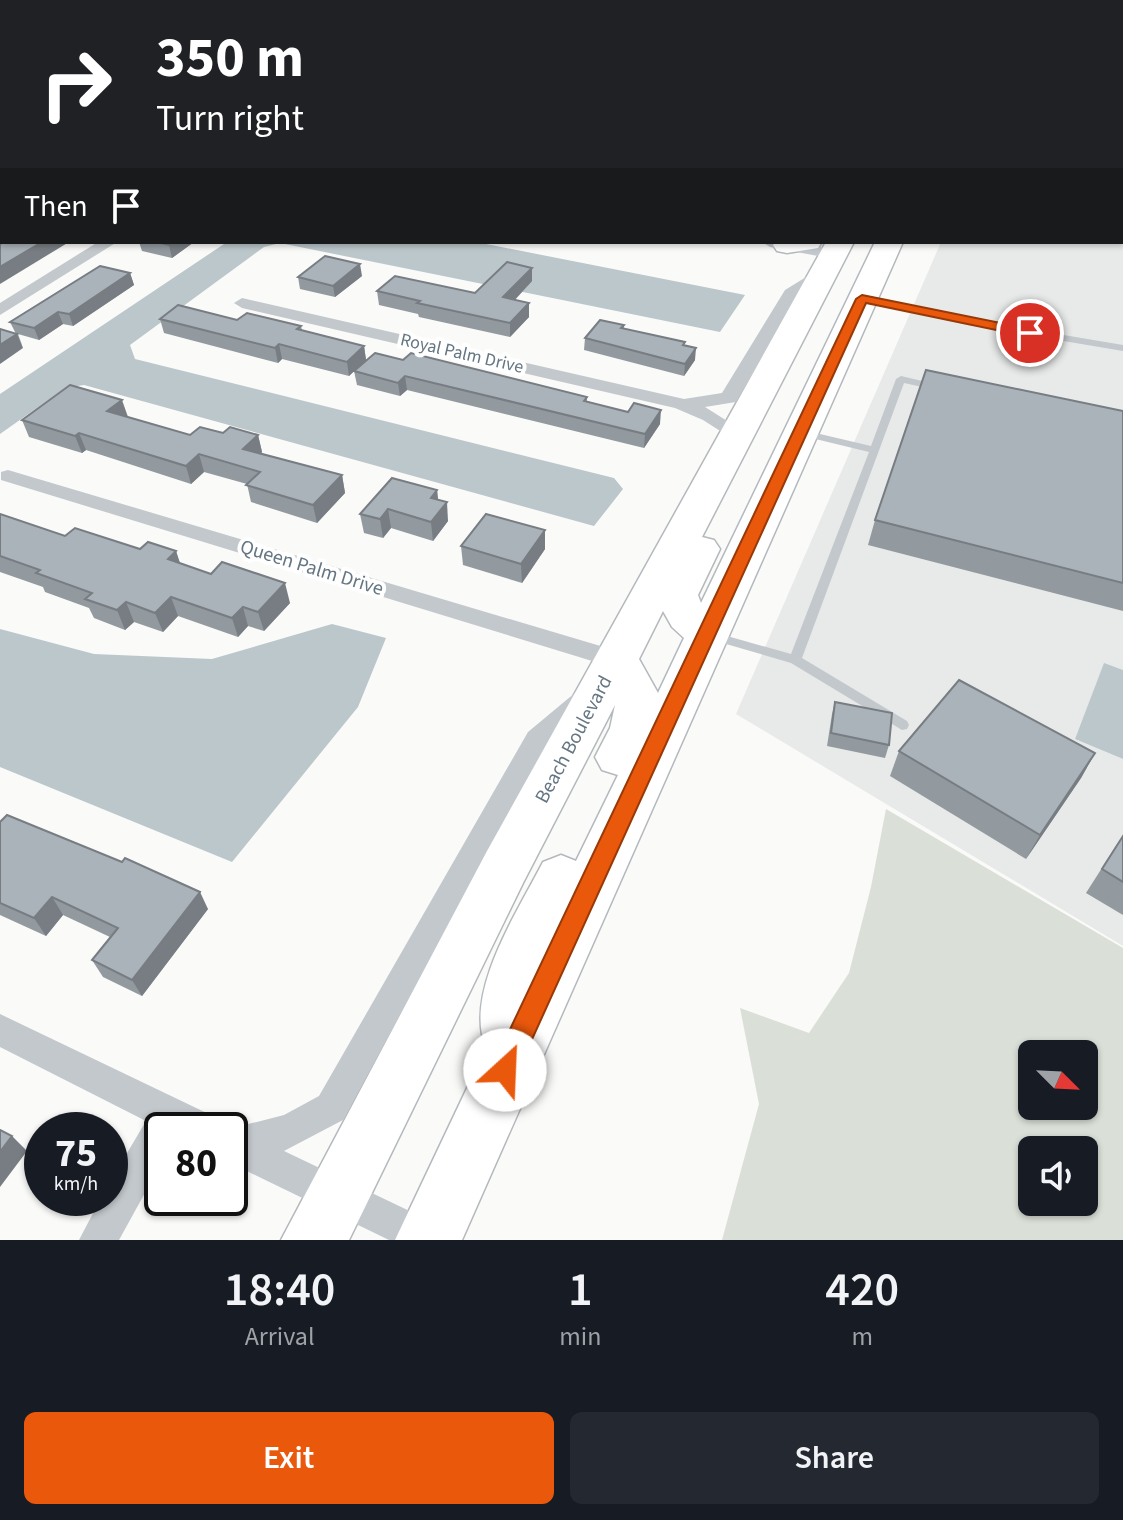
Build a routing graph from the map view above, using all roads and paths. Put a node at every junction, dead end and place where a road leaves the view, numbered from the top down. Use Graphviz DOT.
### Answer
graph roads {
  1 [pos="106,244"];
  2 [pos="888,244"];
  3 [pos="811,249"];
  4 [pos="862,299"];
  5 [pos="242,303"];
  6 [pos="0,310"];
  7 [pos="1123,348"];
  8 [pos="945,389"];
  9 [pos="820,390"];
  10 [pos="681,404"];
  11 [pos="800,432"];
  12 [pos="732,443"];
  13 [pos="874,450"];
  14 [pos="8,476"];
  15 [pos="706,634"];
  16 [pos="795,660"];
  17 [pos="608,672"];
  18 [pos="902,725"];
  19 [pos="0,1030"];
  20 [pos="505,1070"];
  21 [pos="165,1112"];
  22 [pos="248,1140"];
  23 [pos="144,1158"];
  24 [pos="248,1159"];
  25 [pos="325,1218"];
  26 [pos="98,1240"];
  27 [pos="428,1240"];
  1 -- 6 [label="street"];
  2 -- 4 [label="highway"];
  3 -- 9 [label="highway"];
  3 -- 10 [label="street, Royal Palm Drive"];
  3 -- 12 [label="highway, Beach Boulevard"];
  4 -- 7 [label="lane"];
  4 -- 9 [label="highway"];
  5 -- 10 [label="street, Royal Palm Drive"];
  8 -- 13 [label="lane"];
  9 -- 11 [label="highway"];
  10 -- 12 [label="street, Royal Palm Drive"];
  11 -- 13 [label="lane"];
  11 -- 15 [label="highway"];
  12 -- 15 [label="highway"];
  12 -- 17 [label="highway, Beach Boulevard"];
  13 -- 16 [label="lane"];
  14 -- 17 [label="street, Queen Palm Drive"];
  15 -- 16 [label="lane"];
  15 -- 20 [label="highway"];
  16 -- 18 [label="lane"];
  17 -- 20 [label="highway"];
  17 -- 22 [label="street"];
  17 -- 25 [label="highway, Beach Boulevard"];
  19 -- 21 [label="street"];
  20 -- 27 [label="highway"];
  23 -- 26 [label="street"];
  24 -- 25 [label="street"];
  25 -- 27 [label="street"];
}
